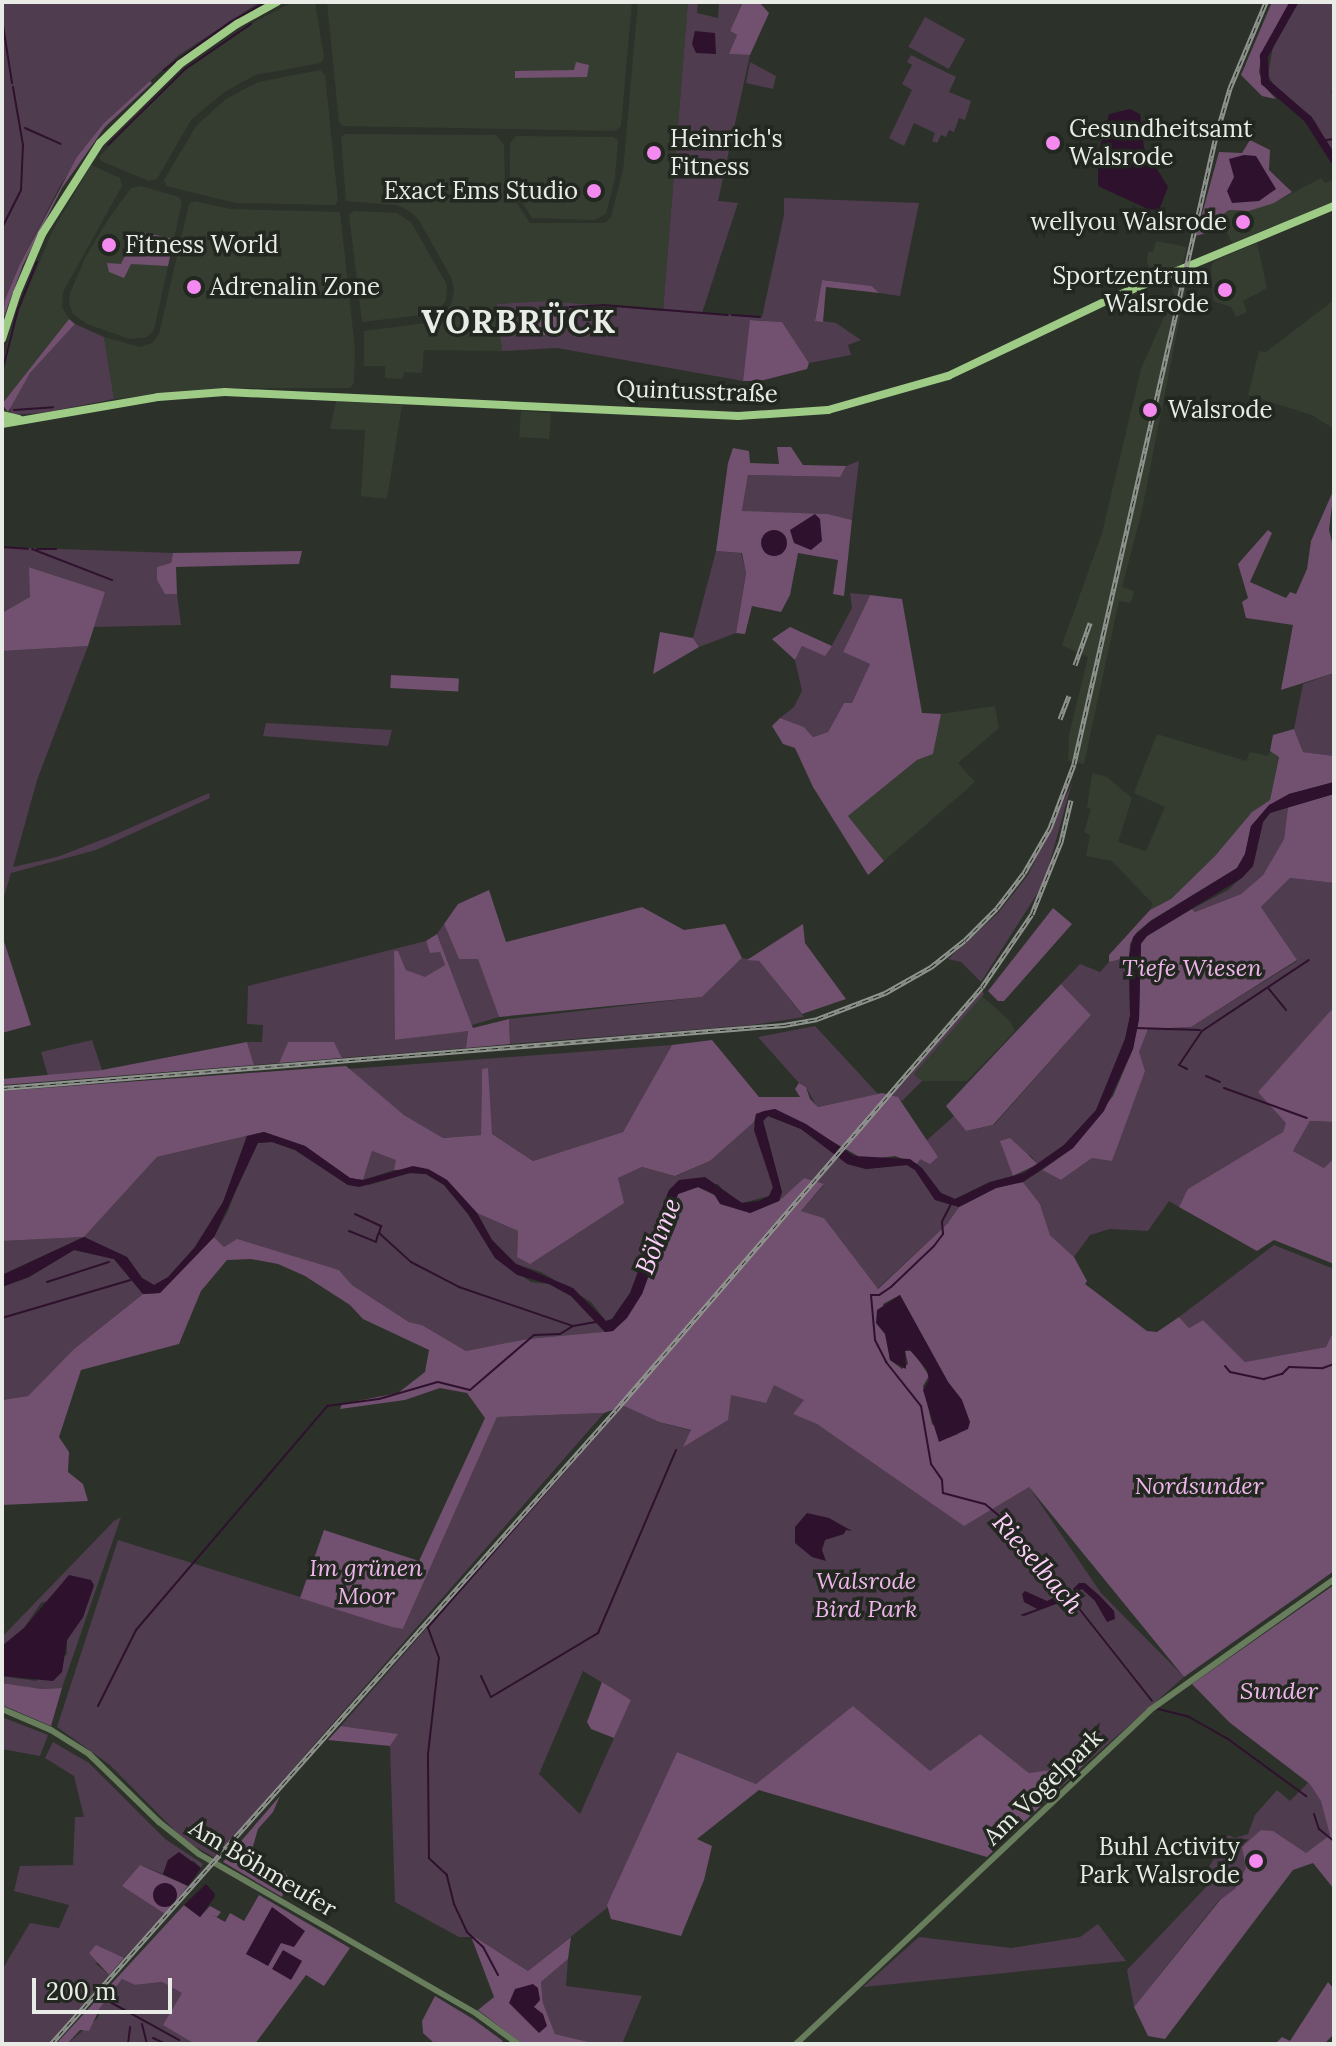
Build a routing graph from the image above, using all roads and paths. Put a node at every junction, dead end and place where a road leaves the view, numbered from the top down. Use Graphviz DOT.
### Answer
graph roads {
  1 [pos="277,2"];
  2 [pos="1334,206"];
  3 [pos="2,339"];
  4 [pos="2,415"];
  5 [pos="20,420"];
  6 [pos="2,424"];
  7 [pos="1334,1579"];
  8 [pos="2,1709"];
  9 [pos="518,2044"];
  10 [pos="796,2044"];
  1 -- 3 [label="main road"];
  2 -- 5 [label="main road, Quintusstraße"];
  4 -- 5 [label="main road, Quintusstraße"];
  5 -- 6 [label="main road, Quintusstraße"];
  7 -- 10 [label="street, Am Vogelpark"];
  8 -- 9 [label="street, Am Böhmeufer"];
}
